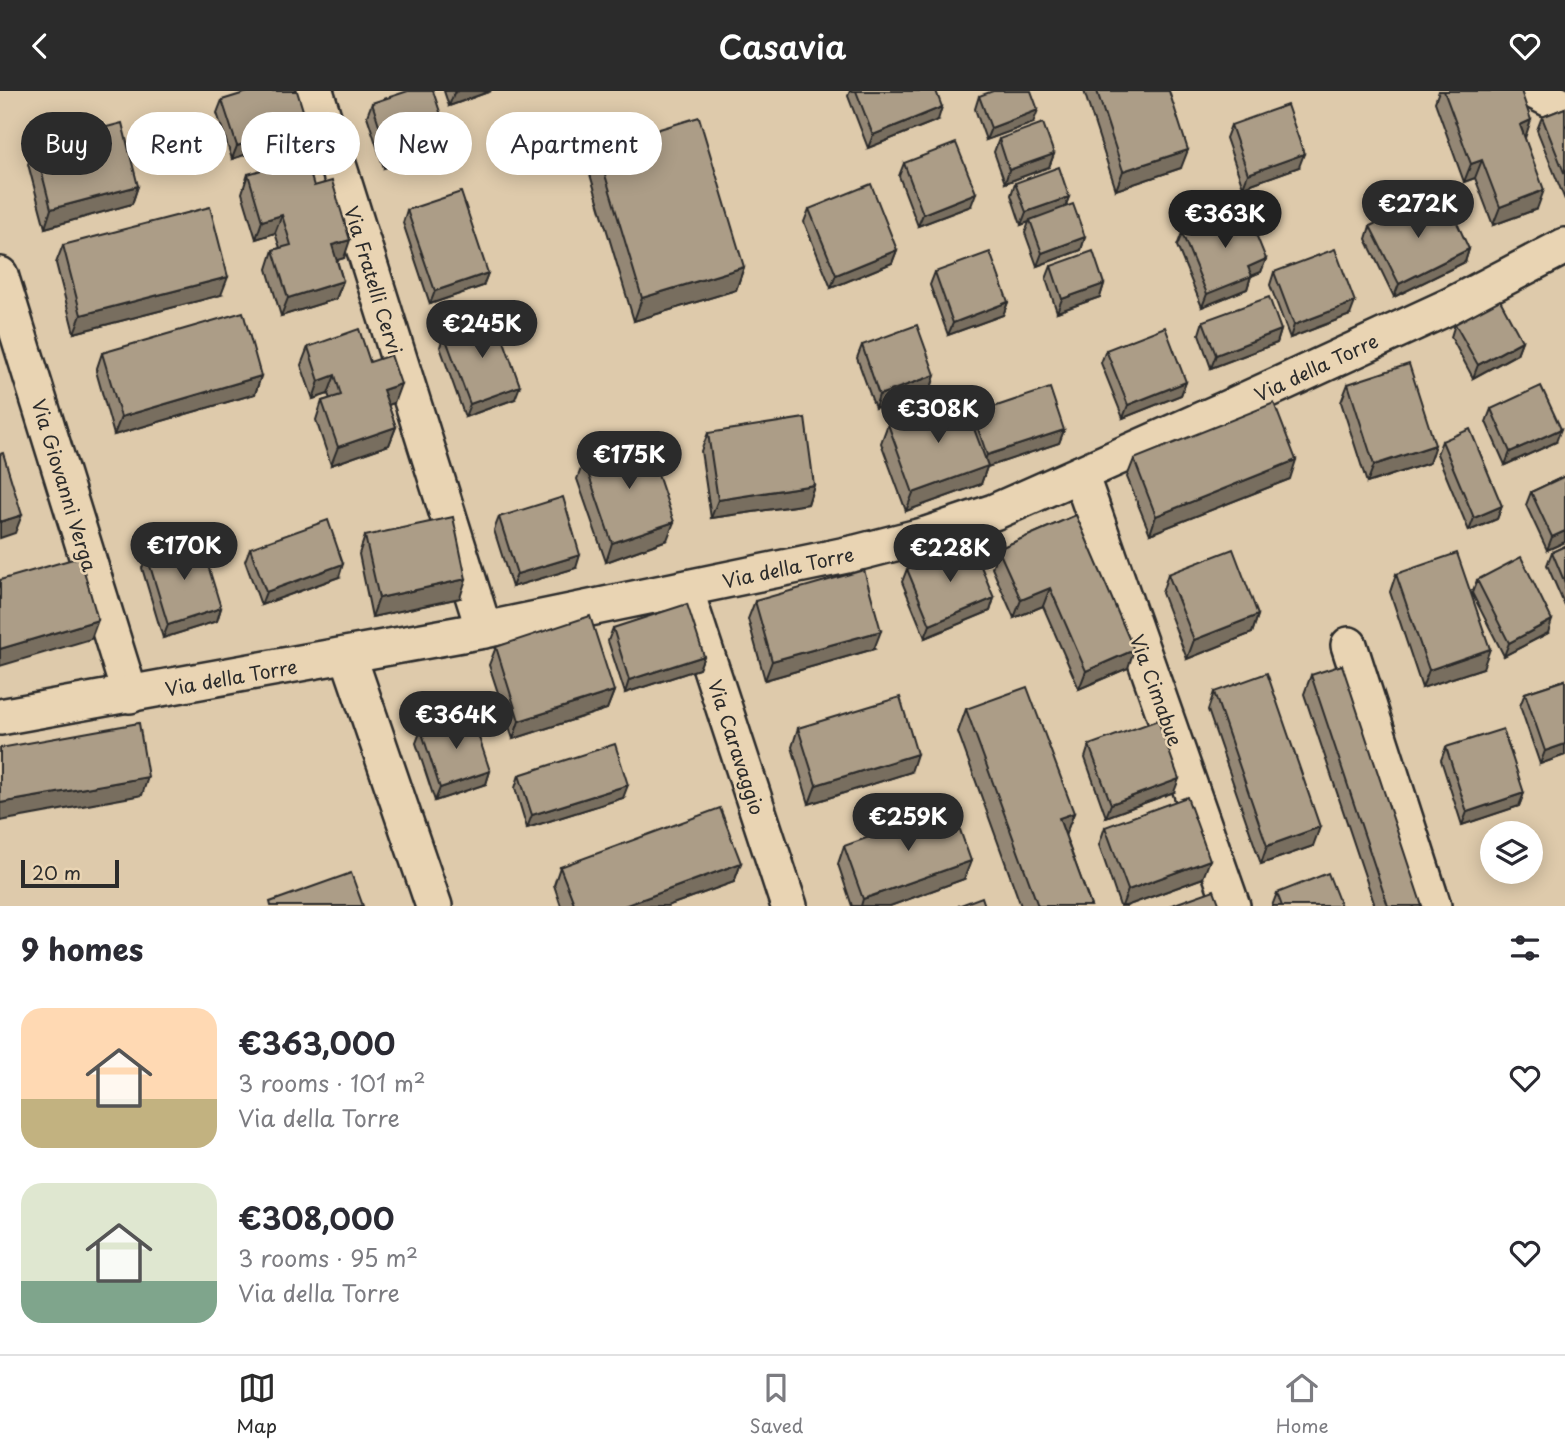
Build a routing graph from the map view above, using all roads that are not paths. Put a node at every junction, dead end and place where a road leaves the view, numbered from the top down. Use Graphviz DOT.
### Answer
graph roads {
  1 [pos="315,91"];
  2 [pos="1534,91"];
  3 [pos="1565,107"];
  4 [pos="1565,246"];
  5 [pos="0,275"];
  6 [pos="1080,474"];
  7 [pos="685,589"];
  8 [pos="484,630"];
  9 [pos="1349,645"];
  10 [pos="348,655"];
  11 [pos="130,695"];
  12 [pos="0,717"];
  13 [pos="434,906"];
  14 [pos="789,906"];
  15 [pos="1232,906"];
  16 [pos="1433,906"];
  1 -- 8 [label="street, Via Fratelli Cervi"];
  2 -- 3 [label="street"];
  4 -- 6 [label="street, Via della Torre"];
  5 -- 11 [label="street, Via Giovanni Verga"];
  6 -- 7 [label="street, Via della Torre"];
  6 -- 15 [label="street, Via Cimabue"];
  7 -- 8 [label="street, Via della Torre"];
  7 -- 14 [label="street, Via Caravaggio"];
  8 -- 10 [label="street, Via della Torre"];
  9 -- 16 [label="street"];
  10 -- 11 [label="street, Via della Torre"];
  10 -- 13 [label="street"];
  11 -- 12 [label="street, Via della Torre"];
}
